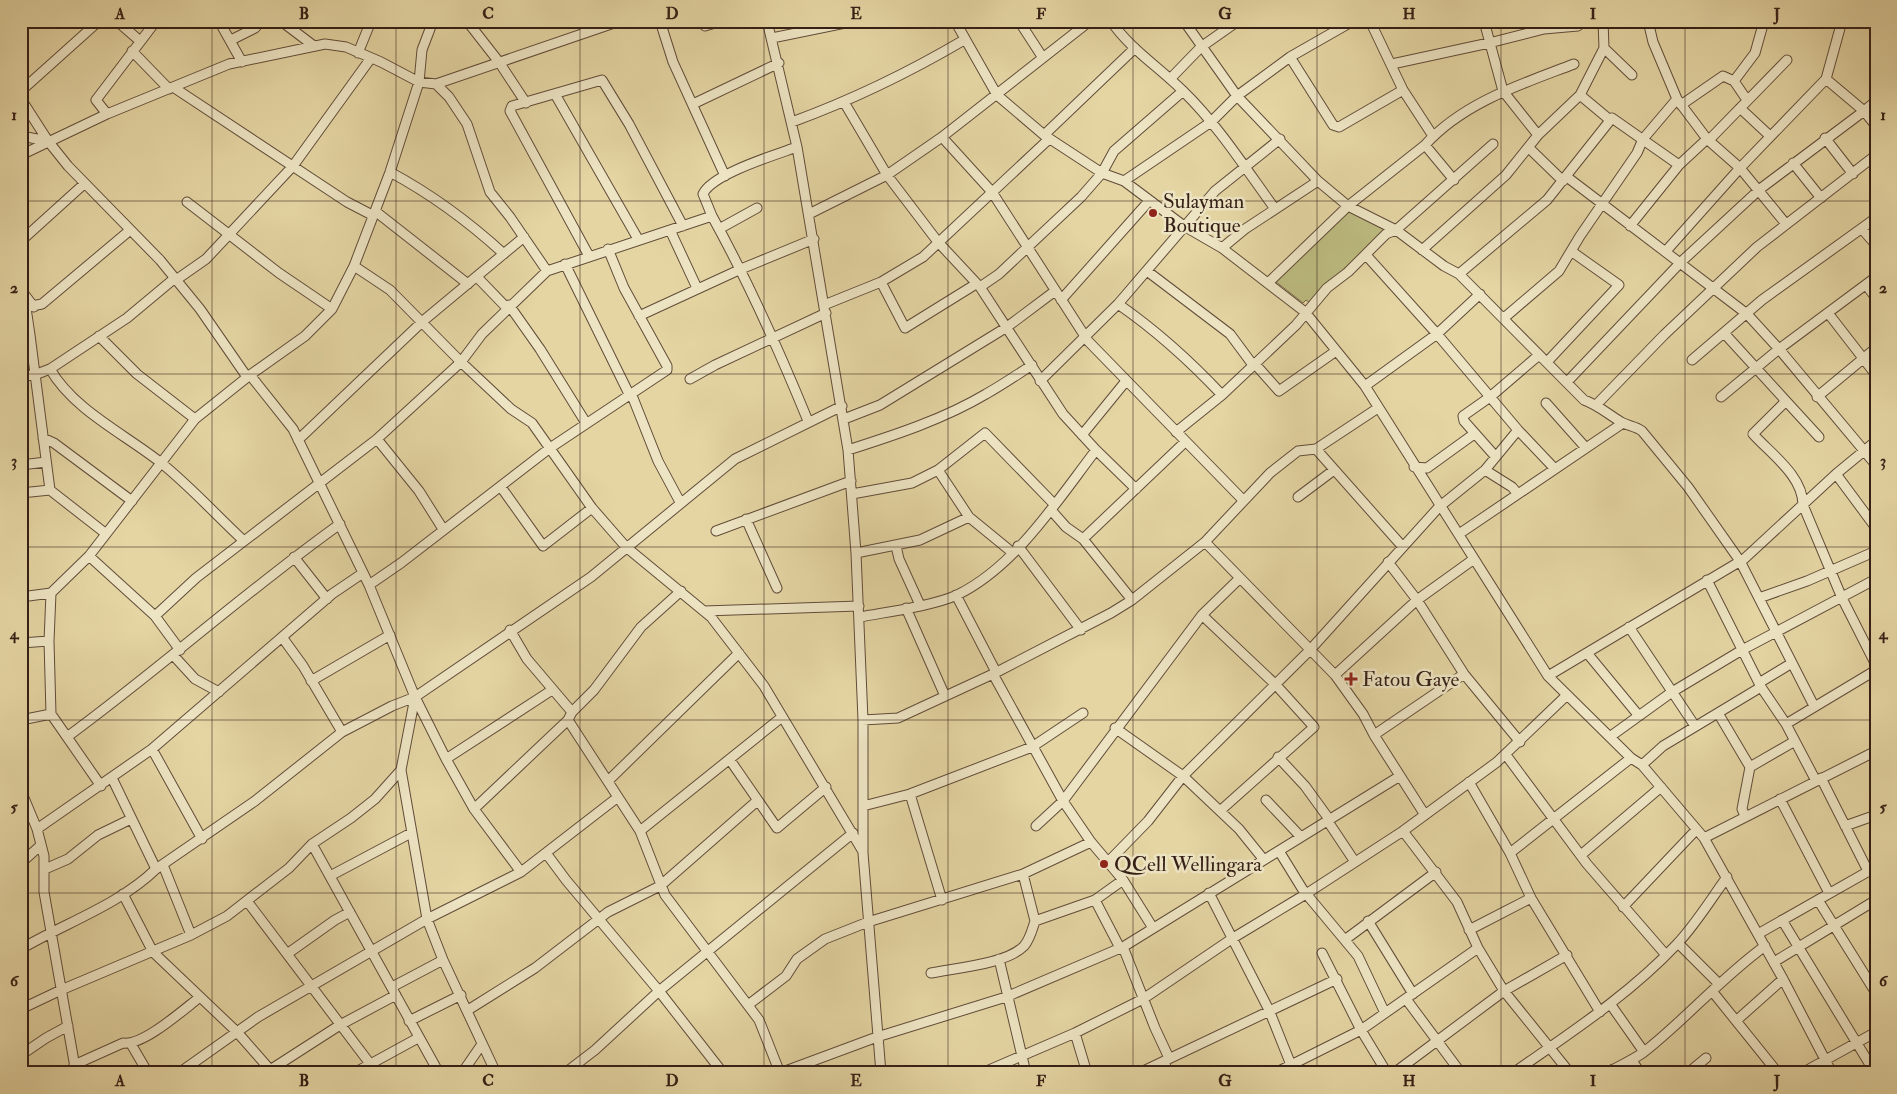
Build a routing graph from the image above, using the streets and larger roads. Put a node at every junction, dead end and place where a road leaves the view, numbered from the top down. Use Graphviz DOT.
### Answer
graph roads {
  1 [pos="99,21"];
  2 [pos="117,21"];
  3 [pos="156,21"];
  4 [pos="219,21"];
  5 [pos="261,21"];
  6 [pos="280,21"];
  7 [pos="371,21"];
  8 [pos="433,21"];
  9 [pos="467,21"];
  10 [pos="581,21"];
  11 [pos="620,21"];
  12 [pos="660,21"];
  13 [pos="722,21"];
  14 [pos="767,21"];
  15 [pos="855,21"];
  16 [pos="955,21"];
  17 [pos="1019,21"];
  18 [pos="1090,21"];
  19 [pos="1111,21"];
  20 [pos="1184,21"];
  21 [pos="1238,21"];
  22 [pos="1353,21"];
  23 [pos="1370,21"];
  24 [pos="1484,21"];
  25 [pos="1603,21"];
  26 [pos="1648,21"];
  27 [pos="1764,21"];
  28 [pos="1842,21"];
  29 [pos="1543,25"];
  30 [pos="706,26"];
  31 [pos="1578,26"];
  32 [pos="587,32"];
  33 [pos="772,38"];
  34 [pos="231,40"];
  35 [pos="964,40"];
  36 [pos="140,41"];
  37 [pos="1489,43"];
  38 [pos="314,46"];
  39 [pos="1201,47"];
  40 [pos="1135,48"];
  41 [pos="1604,48"];
  42 [pos="132,52"];
  43 [pos="358,52"];
  44 [pos="1290,57"];
  45 [pos="371,58"];
  46 [pos="1043,58"];
  47 [pos="1787,60"];
  48 [pos="242,62"];
  49 [pos="499,62"];
  50 [pos="779,63"];
  51 [pos="1392,64"];
  52 [pos="1574,64"];
  53 [pos="1632,75"];
  54 [pos="1170,79"];
  55 [pos="1826,79"];
  56 [pos="1734,81"];
  57 [pos="419,82"];
  58 [pos="436,84"];
  59 [pos="23,86"];
  60 [pos="171,88"];
  61 [pos="1403,90"];
  62 [pos="1184,91"];
  63 [pos="1503,91"];
  64 [pos="555,94"];
  65 [pos="1580,94"];
  66 [pos="997,95"];
  67 [pos="1237,96"];
  68 [pos="21,99"];
  69 [pos="1747,100"];
  70 [pos="1876,101"];
  71 [pos="844,102"];
  72 [pos="1679,102"];
  73 [pos="526,103"];
  74 [pos="693,104"];
  75 [pos="1740,108"];
  76 [pos="1864,111"];
  77 [pos="107,114"];
  78 [pos="1610,120"];
  79 [pos="792,122"];
  80 [pos="1211,122"];
  81 [pos="1876,126"];
  82 [pos="1538,135"];
  83 [pos="21,136"];
  84 [pos="1433,136"];
  85 [pos="1770,136"];
  86 [pos="942,137"];
  87 [pos="1047,137"];
  88 [pos="1826,138"];
  89 [pos="1280,139"];
  90 [pos="1643,139"];
  91 [pos="1708,139"];
  92 [pos="48,141"];
  93 [pos="1493,144"];
  94 [pos="1425,145"];
  95 [pos="797,147"];
  96 [pos="1528,148"];
  97 [pos="21,155"];
  98 [pos="1876,155"];
  99 [pos="1793,163"];
  100 [pos="1679,165"];
  101 [pos="293,166"];
  102 [pos="1245,166"];
  103 [pos="1740,168"];
  104 [pos="390,172"];
  105 [pos="1102,173"];
  106 [pos="1852,174"];
  107 [pos="887,175"];
  108 [pos="725,176"];
  109 [pos="1565,179"];
  110 [pos="1454,180"];
  111 [pos="1124,181"];
  112 [pos="1318,181"];
  113 [pos="84,184"];
  114 [pos="1760,189"];
  115 [pos="992,192"];
  116 [pos="1821,198"];
  117 [pos="1149,201"];
  118 [pos="187,202"];
  119 [pos="1601,204"];
  120 [pos="1348,206"];
  121 [pos="758,208"];
  122 [pos="1275,209"];
  123 [pos="374,213"];
  124 [pos="809,214"];
  125 [pos="712,216"];
  126 [pos="1876,218"];
  127 [pos="1786,224"];
  128 [pos="683,226"];
  129 [pos="1184,226"];
  130 [pos="1630,226"];
  131 [pos="719,228"];
  132 [pos="1862,229"];
  133 [pos="670,230"];
  134 [pos="1396,230"];
  135 [pos="129,231"];
  136 [pos="228,233"];
  137 [pos="524,237"];
  138 [pos="638,239"];
  139 [pos="814,239"];
  140 [pos="21,241"];
  141 [pos="938,242"];
  142 [pos="1876,245"];
  143 [pos="1028,248"];
  144 [pos="1222,248"];
  145 [pos="608,249"];
  146 [pos="1422,250"];
  147 [pos="1571,251"];
  148 [pos="1666,251"];
  149 [pos="504,254"];
  150 [pos="1366,255"];
  151 [pos="589,256"];
  152 [pos="1681,262"];
  153 [pos="565,264"];
  154 [pos="354,266"];
  155 [pos="741,269"];
  156 [pos="547,271"];
  157 [pos="1147,271"];
  158 [pos="1459,274"];
  159 [pos="477,277"];
  160 [pos="1876,277"];
  161 [pos="176,279"];
  162 [pos="881,282"];
  163 [pos="1268,283"];
  164 [pos="468,284"];
  165 [pos="1866,284"];
  166 [pos="978,286"];
  167 [pos="1713,287"];
  168 [pos="697,288"];
  169 [pos="21,290"];
  170 [pos="1055,291"];
  171 [pos="1480,294"];
  172 [pos="1876,298"];
  173 [pos="1061,300"];
  174 [pos="1118,304"];
  175 [pos="508,307"];
  176 [pos="27,308"];
  177 [pos="332,308"];
  178 [pos="825,309"];
  179 [pos="1305,312"];
  180 [pos="1828,313"];
  181 [pos="1747,314"];
  182 [pos="639,316"];
  183 [pos="1504,318"];
  184 [pos="422,321"];
  185 [pos="1007,327"];
  186 [pos="1724,333"];
  187 [pos="1437,334"];
  188 [pos="30,335"];
  189 [pos="100,336"];
  190 [pos="774,337"];
  191 [pos="1086,338"];
  192 [pos="21,339"];
  193 [pos="1876,348"];
  194 [pos="1779,349"];
  195 [pos="1336,351"];
  196 [pos="1540,355"];
  197 [pos="1864,358"];
  198 [pos="1692,360"];
  199 [pos="461,362"];
  200 [pos="1547,362"];
  201 [pos="1254,364"];
  202 [pos="1032,365"];
  203 [pos="1756,368"];
  204 [pos="48,370"];
  205 [pos="37,374"];
  206 [pos="1876,375"];
  207 [pos="249,376"];
  208 [pos="21,377"];
  209 [pos="690,379"];
  210 [pos="1040,381"];
  211 [pos="1126,381"];
  212 [pos="1567,382"];
  213 [pos="1365,386"];
  214 [pos="630,394"];
  215 [pos="1222,395"];
  216 [pos="1490,397"];
  217 [pos="1721,397"];
  218 [pos="1817,397"];
  219 [pos="1786,401"];
  220 [pos="1546,403"];
  221 [pos="40,404"];
  222 [pos="1597,404"];
  223 [pos="842,406"];
  224 [pos="1378,408"];
  225 [pos="195,419"];
  226 [pos="844,419"];
  227 [pos="808,421"];
  228 [pos="586,423"];
  229 [pos="1622,423"];
  230 [pos="1518,430"];
  231 [pos="1176,432"];
  232 [pos="1474,434"];
  233 [pos="1082,435"];
  234 [pos="1819,437"];
  235 [pos="43,438"];
  236 [pos="377,439"];
  237 [pos="298,440"];
  238 [pos="1876,441"];
  239 [pos="1185,442"];
  240 [pos="550,448"];
  241 [pos="1316,448"];
  242 [pos="1586,448"];
  243 [pos="848,450"];
  244 [pos="1096,450"];
  245 [pos="1864,452"];
  246 [pos="1495,456"];
  247 [pos="46,462"];
  248 [pos="161,463"];
  249 [pos="21,465"];
  250 [pos="1876,465"];
  251 [pos="1414,467"];
  252 [pos="1555,469"];
  253 [pos="938,470"];
  254 [pos="1334,470"];
  255 [pos="1485,470"];
  256 [pos="1836,474"];
  257 [pos="851,481"];
  258 [pos="319,483"];
  259 [pos="501,487"];
  260 [pos="1136,488"];
  261 [pos="50,490"];
  262 [pos="21,493"];
  263 [pos="852,494"];
  264 [pos="1518,494"];
  265 [pos="1298,497"];
  266 [pos="1243,500"];
  267 [pos="132,501"];
  268 [pos="680,502"];
  269 [pos="1803,504"];
  270 [pos="1052,507"];
  271 [pos="1440,507"];
  272 [pos="592,508"];
  273 [pos="969,516"];
  274 [pos="746,519"];
  275 [pos="340,524"];
  276 [pos="1876,528"];
  277 [pos="443,529"];
  278 [pos="716,531"];
  279 [pos="105,533"];
  280 [pos="1459,534"];
  281 [pos="1083,539"];
  282 [pos="244,541"];
  283 [pos="1205,542"];
  284 [pos="896,546"];
  285 [pos="1402,546"];
  286 [pos="626,547"];
  287 [pos="1016,549"];
  288 [pos="1876,551"];
  289 [pos="856,553"];
  290 [pos="88,556"];
  291 [pos="294,557"];
  292 [pos="1474,559"];
  293 [pos="1740,561"];
  294 [pos="1388,562"];
  295 [pos="1830,570"];
  296 [pos="363,573"];
  297 [pos="1239,579"];
  298 [pos="1876,579"];
  299 [pos="1707,580"];
  300 [pos="369,585"];
  301 [pos="777,588"];
  302 [pos="681,591"];
  303 [pos="51,593"];
  304 [pos="956,595"];
  305 [pos="21,597"];
  306 [pos="1759,598"];
  307 [pos="1842,598"];
  308 [pos="326,599"];
  309 [pos="1132,600"];
  310 [pos="1417,600"];
  311 [pos="920,605"];
  312 [pos="859,606"];
  313 [pos="906,608"];
  314 [pos="704,611"];
  315 [pos="1202,615"];
  316 [pos="155,616"];
  317 [pos="860,617"];
  318 [pos="1630,627"];
  319 [pos="510,630"];
  320 [pos="1081,630"];
  321 [pos="1777,633"];
  322 [pos="390,635"];
  323 [pos="282,637"];
  324 [pos="49,641"];
  325 [pos="21,643"];
  326 [pos="1310,650"];
  327 [pos="1742,650"];
  328 [pos="177,653"];
  329 [pos="739,653"];
  330 [pos="1587,653"];
  331 [pos="1792,663"];
  332 [pos="1876,665"];
  333 [pos="1876,670"];
  334 [pos="994,673"];
  335 [pos="1464,674"];
  336 [pos="1335,675"];
  337 [pos="1548,676"];
  338 [pos="311,681"];
  339 [pos="1276,685"];
  340 [pos="1760,685"];
  341 [pos="552,690"];
  342 [pos="219,692"];
  343 [pos="1672,692"];
  344 [pos="1567,695"];
  345 [pos="945,696"];
  346 [pos="415,697"];
  347 [pos="1814,706"];
  348 [pos="1718,713"];
  349 [pos="51,714"];
  350 [pos="1083,714"];
  351 [pos="570,716"];
  352 [pos="1639,716"];
  353 [pos="782,717"];
  354 [pos="33,718"];
  355 [pos="21,720"];
  356 [pos="864,720"];
  357 [pos="1786,724"];
  358 [pos="1695,726"];
  359 [pos="21,728"];
  360 [pos="1115,728"];
  361 [pos="342,732"];
  362 [pos="1374,735"];
  363 [pos="1611,736"];
  364 [pos="67,737"];
  365 [pos="1795,741"];
  366 [pos="1520,742"];
  367 [pos="1032,747"];
  368 [pos="152,749"];
  369 [pos="1876,751"];
  370 [pos="1506,755"];
  371 [pos="1278,757"];
  372 [pos="1631,758"];
  373 [pos="446,759"];
  374 [pos="730,760"];
  375 [pos="1642,765"];
  376 [pos="1750,767"];
  377 [pos="401,770"];
  378 [pos="1184,776"];
  379 [pos="1400,776"];
  380 [pos="112,778"];
  381 [pos="1819,779"];
  382 [pos="21,780"];
  383 [pos="609,780"];
  384 [pos="1468,782"];
  385 [pos="101,786"];
  386 [pos="826,787"];
  387 [pos="1661,787"];
  388 [pos="22,793"];
  389 [pos="910,794"];
  390 [pos="618,796"];
  391 [pos="1780,799"];
  392 [pos="1266,800"];
  393 [pos="758,801"];
  394 [pos="1063,801"];
  395 [pos="862,806"];
  396 [pos="474,809"];
  397 [pos="1221,810"];
  398 [pos="1425,815"];
  399 [pos="1745,816"];
  400 [pos="1876,816"];
  401 [pos="131,818"];
  402 [pos="1328,819"];
  403 [pos="1555,819"];
  404 [pos="1036,826"];
  405 [pos="1845,826"];
  406 [pos="37,830"];
  407 [pos="1696,830"];
  408 [pos="640,831"];
  409 [pos="1403,831"];
  410 [pos="411,833"];
  411 [pos="854,833"];
  412 [pos="1301,837"];
  413 [pos="202,838"];
  414 [pos="1704,838"];
  415 [pos="1091,842"];
  416 [pos="312,844"];
  417 [pos="42,845"];
  418 [pos="1279,852"];
  419 [pos="546,853"];
  420 [pos="863,853"];
  421 [pos="1510,853"];
  422 [pos="1581,855"];
  423 [pos="1264,860"];
  424 [pos="1109,862"];
  425 [pos="1355,862"];
  426 [pos="21,863"];
  427 [pos="160,867"];
  428 [pos="45,869"];
  429 [pos="1872,869"];
  430 [pos="521,872"];
  431 [pos="1436,872"];
  432 [pos="1023,874"];
  433 [pos="330,876"];
  434 [pos="1727,877"];
  435 [pos="1123,880"];
  436 [pos="660,886"];
  437 [pos="1209,893"];
  438 [pos="1830,893"];
  439 [pos="122,894"];
  440 [pos="1306,894"];
  441 [pos="1531,898"];
  442 [pos="942,900"];
  443 [pos="1095,900"];
  444 [pos="1818,900"];
  445 [pos="247,901"];
  446 [pos="1874,904"];
  447 [pos="1623,907"];
  448 [pos="350,912"];
  449 [pos="427,919"];
  450 [pos="598,920"];
  451 [pos="1782,920"];
  452 [pos="1035,921"];
  453 [pos="868,922"];
  454 [pos="1368,922"];
  455 [pos="1834,925"];
  456 [pos="1153,928"];
  457 [pos="1469,930"];
  458 [pos="51,932"];
  459 [pos="1758,934"];
  460 [pos="191,935"];
  461 [pos="1233,938"];
  462 [pos="1346,939"];
  463 [pos="1678,943"];
  464 [pos="1764,946"];
  465 [pos="1798,947"];
  466 [pos="1122,948"];
  467 [pos="1478,948"];
  468 [pos="21,949"];
  469 [pos="373,951"];
  470 [pos="153,952"];
  471 [pos="1322,953"];
  472 [pos="287,954"];
  473 [pos="708,954"];
  474 [pos="1666,955"];
  475 [pos="1567,956"];
  476 [pos="999,959"];
  477 [pos="443,960"];
  478 [pos="1774,962"];
  479 [pos="931,974"];
  480 [pos="1337,979"];
  481 [pos="1783,979"];
  482 [pos="312,986"];
  483 [pos="1716,988"];
  484 [pos="61,990"];
  485 [pos="394,991"];
  486 [pos="1504,991"];
  487 [pos="659,992"];
  488 [pos="1876,993"];
  489 [pos="461,995"];
  490 [pos="1409,996"];
  491 [pos="200,997"];
  492 [pos="1006,997"];
  493 [pos="1143,999"];
  494 [pos="748,1005"];
  495 [pos="1611,1005"];
  496 [pos="21,1009"];
  497 [pos="468,1010"];
  498 [pos="1269,1010"];
  499 [pos="1600,1012"];
  500 [pos="1385,1013"];
  501 [pos="1737,1020"];
  502 [pos="409,1021"];
  503 [pos="340,1025"];
  504 [pos="68,1026"];
  505 [pos="1361,1030"];
  506 [pos="236,1032"];
  507 [pos="1876,1032"];
  508 [pos="1075,1034"];
  509 [pos="877,1037"];
  510 [pos="418,1038"];
  511 [pos="1436,1040"];
  512 [pos="1856,1043"];
  513 [pos="131,1044"];
  514 [pos="482,1044"];
  515 [pos="1550,1046"];
  516 [pos="1644,1052"];
  517 [pos="21,1055"];
  518 [pos="1022,1056"];
  519 [pos="1706,1058"];
  520 [pos="1166,1059"];
  521 [pos="1824,1059"];
  522 [pos="1632,1060"];
  523 [pos="369,1064"];
  524 [pos="75,1069"];
  525 [pos="1288,1069"];
  526 [pos="272,1071"];
  527 [pos="1610,1071"];
  528 [pos="148,1073"];
  529 [pos="179,1073"];
  530 [pos="354,1073"];
  531 [pos="377,1073"];
  532 [pos="439,1073"];
  533 [pos="462,1073"];
  534 [pos="496,1073"];
  535 [pos="565,1073"];
  536 [pos="723,1073"];
  537 [pos="780,1073"];
  538 [pos="881,1073"];
  539 [pos="982,1073"];
  540 [pos="1026,1073"];
  541 [pos="1087,1073"];
  542 [pos="1139,1073"];
  543 [pos="1168,1073"];
  544 [pos="1275,1073"];
  545 [pos="1387,1073"];
  546 [pos="1394,1073"];
  547 [pos="1461,1073"];
  548 [pos="1513,1073"];
  549 [pos="1570,1073"];
  550 [pos="1626,1073"];
  551 [pos="1640,1073"];
  552 [pos="1688,1073"];
  553 [pos="1778,1073"];
  554 [pos="1802,1073"];
  555 [pos="1832,1073"];
  556 [pos="1876,1073"];
  1 -- 59 [label="street"];
  2 -- 36 [label="street"];
  3 -- 36 [label="street"];
  4 -- 34 [label="street"];
  5 -- 34 [label="street"];
  6 -- 38 [label="street"];
  7 -- 43 [label="street"];
  8 -- 57 [label="street"];
  9 -- 49 [label="street"];
  10 -- 32 [label="street"];
  11 -- 32 [label="street"];
  12 -- 74 [label="street"];
  13 -- 30 [label="street"];
  14 -- 33 [label="street"];
  15 -- 33 [label="street"];
  16 -- 35 [label="street"];
  17 -- 46 [label="street"];
  18 -- 46 [label="street"];
  19 -- 40 [label="street"];
  20 -- 39 [label="street"];
  21 -- 39 [label="street"];
  22 -- 44 [label="street"];
  23 -- 51 [label="street"];
  24 -- 37 [label="street"];
  25 -- 41 [label="street"];
  26 -- 72 [label="street"];
  27 -- 56 [label="street"];
  28 -- 55 [label="street"];
  29 -- 31 [label="street"];
  29 -- 37 [label="street"];
  32 -- 49 [label="street"];
  33 -- 50 [label="street"];
  34 -- 48 [label="street"];
  35 -- 66 [label="street"];
  35 -- 71 [label="street"];
  36 -- 42 [label="street"];
  37 -- 51 [label="street"];
  37 -- 63 [label="street"];
  38 -- 43 [label="street"];
  38 -- 48 [label="street"];
  39 -- 54 [label="street"];
  39 -- 67 [label="street"];
  40 -- 54 [label="street"];
  40 -- 87 [label="street"];
  41 -- 53 [label="street"];
  41 -- 65 [label="street"];
  42 -- 60 [label="street"];
  42 -- 77 [label="street"];
  43 -- 45 [label="street"];
  44 -- 61 [label="street"];
  44 -- 67 [label="street"];
  45 -- 57 [label="street"];
  45 -- 101 [label="street"];
  46 -- 66 [label="street"];
  47 -- 69 [label="street"];
  48 -- 60 [label="street"];
  49 -- 58 [label="street"];
  49 -- 73 [label="street"];
  50 -- 74 [label="street"];
  50 -- 79 [label="street"];
  51 -- 61 [label="street"];
  52 -- 63 [label="street"];
  54 -- 62 [label="street"];
  55 -- 76 [label="street"];
  55 -- 85 [label="street"];
  56 -- 69 [label="street"];
  56 -- 72 [label="street"];
  57 -- 58 [label="street"];
  57 -- 104 [label="street"];
  58 -- 137 [label="street"];
  60 -- 77 [label="street"];
  60 -- 101 [label="street"];
  61 -- 84 [label="street"];
  62 -- 80 [label="street"];
  62 -- 105 [label="street"];
  63 -- 82 [label="street"];
  63 -- 84 [label="street"];
  64 -- 73 [label="street"];
  64 -- 128 [label="street"];
  64 -- 138 [label="street"];
  65 -- 78 [label="street"];
  65 -- 82 [label="street"];
  66 -- 86 [label="street"];
  66 -- 87 [label="street"];
  67 -- 80 [label="street"];
  67 -- 89 [label="street"];
  68 -- 92 [label="street"];
  69 -- 75 [label="street"];
  70 -- 76 [label="street"];
  71 -- 79 [label="street"];
  71 -- 107 [label="street"];
  72 -- 90 [label="street"];
  72 -- 91 [label="street"];
  73 -- 151 [label="street"];
  74 -- 108 [label="street"];
  75 -- 85 [label="street"];
  75 -- 91 [label="street"];
  76 -- 81 [label="street"];
  76 -- 88 [label="street"];
  77 -- 92 [label="street"];
  78 -- 90 [label="street"];
  78 -- 109 [label="street"];
  79 -- 95 [label="street"];
  80 -- 102 [label="street"];
  80 -- 111 [label="street"];
  82 -- 96 [label="street"];
  83 -- 92 [label="street"];
  84 -- 94 [label="street"];
  85 -- 103 [label="street"];
  86 -- 107 [label="street"];
  86 -- 115 [label="street"];
  87 -- 105 [label="street"];
  87 -- 115 [label="street"];
  88 -- 99 [label="street"];
  88 -- 106 [label="street"];
  89 -- 102 [label="street"];
  89 -- 112 [label="street"];
  90 -- 100 [label="street"];
  90 -- 119 [label="street"];
  91 -- 100 [label="street"];
  91 -- 103 [label="street"];
  92 -- 97 [label="street"];
  92 -- 113 [label="street"];
  93 -- 110 [label="street"];
  94 -- 110 [label="street"];
  94 -- 120 [label="street"];
  95 -- 108 [label="street"];
  95 -- 124 [label="street"];
  96 -- 109 [label="street"];
  96 -- 146 [label="street"];
  98 -- 106 [label="street"];
  99 -- 114 [label="street"];
  99 -- 116 [label="street"];
  100 -- 130 [label="street"];
  101 -- 123 [label="street"];
  101 -- 136 [label="street"];
  102 -- 122 [label="street"];
  102 -- 129 [label="street"];
  103 -- 114 [label="street"];
  103 -- 148 [label="street"];
  104 -- 123 [label="street"];
  104 -- 149 [label="street"];
  105 -- 111 [label="street"];
  105 -- 143 [label="street"];
  106 -- 116 [label="street"];
  107 -- 124 [label="street"];
  107 -- 141 [label="street"];
  108 -- 125 [label="street"];
  109 -- 119 [label="street"];
  109 -- 158 [label="street"];
  110 -- 134 [label="street"];
  111 -- 117 [label="street"];
  112 -- 120 [label="street"];
  112 -- 122 [label="street"];
  113 -- 135 [label="street"];
  113 -- 140 [label="street"];
  114 -- 127 [label="street"];
  114 -- 152 [label="street"];
  115 -- 141 [label="street"];
  115 -- 143 [label="street"];
  116 -- 127 [label="street"];
  117 -- 129 [label="street"];
  117 -- 173 [label="street"];
  118 -- 136 [label="street"];
  119 -- 130 [label="street"];
  119 -- 147 [label="street"];
  120 -- 134 [label="street"];
  120 -- 163 [label="street"];
  121 -- 131 [label="street"];
  122 -- 144 [label="street"];
  123 -- 154 [label="street"];
  123 -- 164 [label="street"];
  124 -- 139 [label="street"];
  125 -- 128 [label="street"];
  125 -- 131 [label="street"];
  126 -- 132 [label="street"];
  127 -- 167 [label="street"];
  128 -- 133 [label="street"];
  129 -- 144 [label="street"];
  129 -- 157 [label="street"];
  130 -- 148 [label="street"];
  131 -- 155 [label="street"];
  132 -- 142 [label="street"];
  132 -- 181 [label="street"];
  133 -- 138 [label="street"];
  133 -- 168 [label="street"];
  134 -- 146 [label="street"];
  134 -- 150 [label="street"];
  135 -- 161 [label="street"];
  135 -- 176 [label="street"];
  136 -- 161 [label="street"];
  136 -- 177 [label="street"];
  137 -- 149 [label="street"];
  137 -- 156 [label="street"];
  138 -- 145 [label="street"];
  139 -- 155 [label="street"];
  139 -- 178 [label="street"];
  141 -- 162 [label="street"];
  141 -- 166 [label="street"];
  143 -- 166 [label="street"];
  143 -- 170 [label="street"];
  144 -- 163 [label="street"];
  145 -- 151 [label="street"];
  145 -- 182 [label="street"];
  146 -- 158 [label="street"];
  147 -- 183 [label="street"];
  147 -- 200 [label="street"];
  148 -- 152 [label="street"];
  149 -- 159 [label="street"];
  150 -- 179 [label="street"];
  150 -- 187 [label="street"];
  151 -- 153 [label="street"];
  152 -- 167 [label="street"];
  152 -- 212 [label="street"];
  153 -- 156 [label="street"];
  153 -- 214 [label="street"];
  154 -- 177 [label="street"];
  154 -- 184 [label="street"];
  155 -- 168 [label="street"];
  155 -- 190 [label="street"];
  156 -- 175 [label="street"];
  157 -- 174 [label="street"];
  157 -- 201 [label="street"];
  158 -- 171 [label="street"];
  159 -- 164 [label="street"];
  159 -- 175 [label="street"];
  160 -- 165 [label="street"];
  161 -- 189 [label="street"];
  161 -- 207 [label="street"];
  162 -- 166 [label="street"];
  162 -- 178 [label="street"];
  163 -- 179 [label="street"];
  164 -- 184 [label="street"];
  165 -- 172 [label="street"];
  165 -- 180 [label="street"];
  166 -- 185 [label="street"];
  167 -- 181 [label="street"];
  167 -- 222 [label="street"];
  168 -- 182 [label="street"];
  169 -- 176 [label="street"];
  170 -- 173 [label="street"];
  170 -- 185 [label="street"];
  171 -- 183 [label="street"];
  171 -- 187 [label="street"];
  173 -- 191 [label="street"];
  174 -- 191 [label="street"];
  174 -- 215 [label="street"];
  175 -- 199 [label="street"];
  175 -- 228 [label="street"];
  176 -- 188 [label="street"];
  177 -- 207 [label="street"];
  178 -- 190 [label="street"];
  178 -- 223 [label="street"];
  179 -- 195 [label="street"];
  179 -- 201 [label="street"];
  180 -- 194 [label="street"];
  180 -- 197 [label="street"];
  181 -- 186 [label="street"];
  181 -- 194 [label="street"];
  182 -- 214 [label="street"];
  183 -- 196 [label="street"];
  184 -- 199 [label="street"];
  184 -- 237 [label="street"];
  185 -- 202 [label="street"];
  185 -- 226 [label="street"];
  186 -- 198 [label="street"];
  186 -- 203 [label="street"];
  187 -- 213 [label="street"];
  187 -- 216 [label="street"];
  188 -- 192 [label="street"];
  188 -- 205 [label="street"];
  189 -- 204 [label="street"];
  189 -- 225 [label="street"];
  190 -- 209 [label="street"];
  190 -- 227 [label="street"];
  191 -- 210 [label="street"];
  191 -- 211 [label="street"];
  193 -- 197 [label="street"];
  194 -- 203 [label="street"];
  194 -- 218 [label="street"];
  195 -- 201 [label="street"];
  195 -- 213 [label="street"];
  196 -- 200 [label="street"];
  196 -- 216 [label="street"];
  197 -- 206 [label="street"];
  197 -- 218 [label="street"];
  199 -- 236 [label="street"];
  199 -- 240 [label="street"];
  200 -- 212 [label="street"];
  201 -- 215 [label="street"];
  202 -- 210 [label="street"];
  202 -- 243 [label="street"];
  203 -- 217 [label="street"];
  203 -- 219 [label="street"];
  204 -- 205 [label="street"];
  204 -- 221 [label="street"];
  204 -- 248 [label="street"];
  205 -- 208 [label="street"];
  205 -- 221 [label="street"];
  207 -- 225 [label="street"];
  207 -- 237 [label="street"];
  210 -- 233 [label="street"];
  211 -- 231 [label="street"];
  211 -- 233 [label="street"];
  212 -- 222 [label="street"];
  213 -- 224 [label="street"];
  214 -- 228 [label="street"];
  214 -- 268 [label="street"];
  215 -- 231 [label="street"];
  216 -- 230 [label="street"];
  216 -- 232 [label="street"];
  218 -- 245 [label="street"];
  219 -- 234 [label="street"];
  219 -- 269 [label="street"];
  220 -- 242 [label="street"];
  221 -- 235 [label="street"];
  222 -- 229 [label="street"];
  223 -- 226 [label="street"];
  223 -- 227 [label="street"];
  224 -- 241 [label="street"];
  224 -- 251 [label="street"];
  225 -- 248 [label="street"];
  226 -- 243 [label="street"];
  227 -- 268 [label="street"];
  228 -- 240 [label="street"];
  229 -- 242 [label="street"];
  229 -- 293 [label="street"];
  230 -- 246 [label="street"];
  230 -- 252 [label="street"];
  231 -- 239 [label="street"];
  232 -- 246 [label="street"];
  232 -- 251 [label="street"];
  233 -- 244 [label="street"];
  235 -- 247 [label="street"];
  235 -- 267 [label="street"];
  236 -- 258 [label="street"];
  236 -- 277 [label="street"];
  237 -- 258 [label="street"];
  238 -- 245 [label="street"];
  239 -- 260 [label="street"];
  239 -- 266 [label="street"];
  240 -- 259 [label="street"];
  240 -- 272 [label="street"];
  241 -- 254 [label="street"];
  241 -- 266 [label="street"];
  242 -- 252 [label="street"];
  243 -- 257 [label="street"];
  244 -- 260 [label="street"];
  244 -- 270 [label="street"];
  245 -- 250 [label="street"];
  245 -- 256 [label="street"];
  246 -- 255 [label="street"];
  247 -- 249 [label="street"];
  247 -- 261 [label="street"];
  248 -- 267 [label="street"];
  248 -- 282 [label="street"];
  251 -- 271 [label="street"];
  252 -- 264 [label="street"];
  253 -- 263 [label="street"];
  253 -- 270 [label="street"];
  253 -- 273 [label="street"];
  254 -- 265 [label="street"];
  254 -- 285 [label="street"];
  255 -- 264 [label="street"];
  255 -- 271 [label="street"];
  256 -- 269 [label="street"];
  256 -- 276 [label="street"];
  257 -- 263 [label="street"];
  257 -- 274 [label="street"];
  258 -- 275 [label="street"];
  258 -- 282 [label="street"];
  259 -- 272 [label="street"];
  259 -- 277 [label="street"];
  260 -- 281 [label="street"];
  261 -- 262 [label="street"];
  261 -- 279 [label="street"];
  263 -- 289 [label="street"];
  264 -- 280 [label="street"];
  266 -- 283 [label="street"];
  267 -- 279 [label="street"];
  268 -- 286 [label="street"];
  269 -- 293 [label="street"];
  269 -- 295 [label="street"];
  270 -- 281 [label="street"];
  270 -- 287 [label="street"];
  271 -- 280 [label="street"];
  271 -- 285 [label="street"];
  272 -- 286 [label="street"];
  273 -- 284 [label="street"];
  273 -- 287 [label="street"];
  274 -- 278 [label="street"];
  274 -- 301 [label="street"];
  275 -- 291 [label="street"];
  275 -- 296 [label="street"];
  277 -- 300 [label="street"];
  279 -- 290 [label="street"];
  280 -- 292 [label="street"];
  281 -- 309 [label="street"];
  282 -- 316 [label="street"];
  283 -- 297 [label="street"];
  283 -- 309 [label="street"];
  284 -- 289 [label="street"];
  284 -- 311 [label="street"];
  285 -- 294 [label="street"];
  286 -- 302 [label="street"];
  286 -- 319 [label="street"];
  287 -- 304 [label="street"];
  287 -- 320 [label="street"];
  288 -- 295 [label="street"];
  289 -- 312 [label="street"];
  290 -- 303 [label="street"];
  290 -- 316 [label="street"];
  291 -- 308 [label="street"];
  291 -- 328 [label="street"];
  292 -- 310 [label="street"];
  292 -- 337 [label="street"];
  293 -- 299 [label="street"];
  293 -- 306 [label="street"];
  294 -- 310 [label="street"];
  294 -- 326 [label="street"];
  295 -- 306 [label="street"];
  295 -- 307 [label="street"];
  296 -- 300 [label="street"];
  296 -- 308 [label="street"];
  297 -- 315 [label="street"];
  297 -- 326 [label="street"];
  298 -- 307 [label="street"];
  299 -- 318 [label="street"];
  299 -- 327 [label="street"];
  300 -- 322 [label="street"];
  302 -- 314 [label="street"];
  302 -- 351 [label="street"];
  303 -- 305 [label="street"];
  303 -- 324 [label="street"];
  304 -- 311 [label="street"];
  304 -- 334 [label="street"];
  306 -- 321 [label="street"];
  307 -- 321 [label="street"];
  307 -- 332 [label="street"];
  308 -- 323 [label="street"];
  309 -- 320 [label="street"];
  310 -- 335 [label="street"];
  310 -- 336 [label="street"];
  311 -- 313 [label="street"];
  312 -- 314 [label="street"];
  312 -- 317 [label="street"];
  313 -- 317 [label="street"];
  313 -- 345 [label="street"];
  314 -- 329 [label="street"];
  315 -- 339 [label="street"];
  315 -- 360 [label="street"];
  316 -- 328 [label="street"];
  317 -- 356 [label="street"];
  318 -- 330 [label="street"];
  318 -- 343 [label="street"];
  319 -- 341 [label="street"];
  319 -- 346 [label="street"];
  320 -- 334 [label="street"];
  321 -- 327 [label="street"];
  321 -- 331 [label="street"];
  322 -- 338 [label="street"];
  322 -- 346 [label="street"];
  323 -- 338 [label="street"];
  323 -- 342 [label="street"];
  324 -- 325 [label="street"];
  324 -- 349 [label="street"];
  326 -- 336 [label="street"];
  326 -- 339 [label="street"];
  327 -- 340 [label="street"];
  327 -- 343 [label="street"];
  328 -- 342 [label="street"];
  328 -- 364 [label="street"];
  329 -- 353 [label="street"];
  329 -- 383 [label="street"];
  330 -- 337 [label="street"];
  330 -- 352 [label="street"];
  331 -- 340 [label="street"];
  331 -- 347 [label="street"];
  333 -- 347 [label="street"];
  334 -- 345 [label="street"];
  334 -- 367 [label="street"];
  335 -- 362 [label="street"];
  335 -- 366 [label="street"];
  336 -- 362 [label="street"];
  337 -- 344 [label="street"];
  338 -- 361 [label="street"];
  339 -- 371 [label="street"];
  339 -- 378 [label="street"];
  340 -- 348 [label="street"];
  340 -- 357 [label="street"];
  341 -- 351 [label="street"];
  341 -- 373 [label="street"];
  342 -- 368 [label="street"];
  343 -- 352 [label="street"];
  343 -- 358 [label="street"];
  344 -- 363 [label="street"];
  344 -- 366 [label="street"];
  345 -- 356 [label="street"];
  346 -- 361 [label="street"];
  346 -- 373 [label="street"];
  346 -- 377 [label="street"];
  347 -- 357 [label="street"];
  348 -- 358 [label="street"];
  348 -- 376 [label="street"];
  349 -- 354 [label="street"];
  349 -- 364 [label="street"];
  350 -- 367 [label="street"];
  351 -- 383 [label="street"];
  351 -- 396 [label="street"];
  352 -- 363 [label="street"];
  353 -- 374 [label="street"];
  353 -- 386 [label="street"];
  354 -- 355 [label="street"];
  354 -- 359 [label="street"];
  356 -- 395 [label="street"];
  357 -- 365 [label="street"];
  358 -- 375 [label="street"];
  360 -- 378 [label="street"];
  360 -- 394 [label="street"];
  361 -- 413 [label="street"];
  362 -- 379 [label="street"];
  363 -- 372 [label="street"];
  364 -- 385 [label="street"];
  365 -- 376 [label="street"];
  365 -- 381 [label="street"];
  366 -- 370 [label="street"];
  367 -- 389 [label="street"];
  367 -- 394 [label="street"];
  368 -- 380 [label="street"];
  368 -- 413 [label="street"];
  369 -- 381 [label="street"];
  370 -- 384 [label="street"];
  370 -- 403 [label="street"];
  371 -- 397 [label="street"];
  371 -- 402 [label="street"];
  372 -- 375 [label="street"];
  372 -- 403 [label="street"];
  373 -- 396 [label="street"];
  374 -- 393 [label="street"];
  374 -- 408 [label="street"];
  375 -- 387 [label="street"];
  376 -- 399 [label="street"];
  377 -- 410 [label="street"];
  377 -- 416 [label="street"];
  378 -- 397 [label="street"];
  378 -- 424 [label="street"];
  379 -- 398 [label="street"];
  379 -- 402 [label="street"];
  380 -- 385 [label="street"];
  380 -- 401 [label="street"];
  381 -- 391 [label="street"];
  381 -- 405 [label="street"];
  382 -- 388 [label="street"];
  383 -- 390 [label="street"];
  384 -- 398 [label="street"];
  384 -- 421 [label="street"];
  385 -- 406 [label="street"];
  386 -- 393 [label="street"];
  386 -- 411 [label="street"];
  387 -- 407 [label="street"];
  387 -- 422 [label="street"];
  388 -- 406 [label="street"];
  389 -- 395 [label="street"];
  389 -- 442 [label="street"];
  390 -- 408 [label="street"];
  390 -- 419 [label="street"];
  391 -- 399 [label="street"];
  391 -- 438 [label="street"];
  392 -- 412 [label="street"];
  393 -- 436 [label="street"];
  394 -- 404 [label="street"];
  394 -- 415 [label="street"];
  395 -- 420 [label="street"];
  396 -- 430 [label="street"];
  397 -- 423 [label="street"];
  398 -- 409 [label="street"];
  399 -- 414 [label="street"];
  400 -- 405 [label="street"];
  401 -- 427 [label="street"];
  401 -- 428 [label="street"];
  402 -- 412 [label="street"];
  402 -- 425 [label="street"];
  403 -- 421 [label="street"];
  403 -- 422 [label="street"];
  405 -- 429 [label="street"];
  406 -- 417 [label="street"];
  407 -- 414 [label="street"];
  407 -- 447 [label="street"];
  408 -- 436 [label="street"];
  409 -- 425 [label="street"];
  409 -- 431 [label="street"];
  410 -- 433 [label="street"];
  410 -- 449 [label="street"];
  411 -- 420 [label="street"];
  411 -- 473 [label="street"];
  412 -- 418 [label="street"];
  413 -- 427 [label="street"];
  414 -- 434 [label="street"];
  415 -- 424 [label="street"];
  415 -- 432 [label="street"];
  416 -- 433 [label="street"];
  416 -- 445 [label="street"];
  417 -- 426 [label="street"];
  417 -- 428 [label="street"];
  418 -- 423 [label="street"];
  418 -- 440 [label="street"];
  419 -- 430 [label="street"];
  419 -- 450 [label="street"];
  420 -- 453 [label="street"];
  421 -- 441 [label="street"];
  422 -- 447 [label="street"];
  423 -- 437 [label="street"];
  424 -- 435 [label="street"];
  425 -- 440 [label="street"];
  427 -- 439 [label="street"];
  427 -- 460 [label="street"];
  428 -- 458 [label="street"];
  429 -- 438 [label="street"];
  430 -- 449 [label="street"];
  431 -- 454 [label="street"];
  431 -- 457 [label="street"];
  432 -- 442 [label="street"];
  432 -- 452 [label="street"];
  433 -- 448 [label="street"];
  434 -- 459 [label="street"];
  434 -- 463 [label="street"];
  435 -- 443 [label="street"];
  435 -- 456 [label="street"];
  436 -- 450 [label="street"];
  436 -- 473 [label="street"];
  437 -- 456 [label="street"];
  437 -- 461 [label="street"];
  438 -- 444 [label="street"];
  439 -- 458 [label="street"];
  439 -- 470 [label="street"];
  440 -- 461 [label="street"];
  440 -- 462 [label="street"];
  441 -- 457 [label="street"];
  441 -- 475 [label="street"];
  442 -- 453 [label="street"];
  443 -- 452 [label="street"];
  443 -- 466 [label="street"];
  444 -- 451 [label="street"];
  444 -- 455 [label="street"];
  445 -- 460 [label="street"];
  445 -- 472 [label="street"];
  446 -- 455 [label="street"];
  447 -- 474 [label="street"];
  448 -- 469 [label="street"];
  448 -- 472 [label="street"];
  449 -- 469 [label="street"];
  449 -- 477 [label="street"];
  450 -- 487 [label="street"];
  450 -- 497 [label="street"];
  451 -- 459 [label="street"];
  451 -- 465 [label="street"];
  452 -- 476 [label="street"];
  453 -- 494 [label="street"];
  453 -- 509 [label="street"];
  454 -- 462 [label="street"];
  454 -- 490 [label="street"];
  455 -- 465 [label="street"];
  455 -- 488 [label="street"];
  456 -- 466 [label="street"];
  457 -- 467 [label="street"];
  458 -- 468 [label="street"];
  458 -- 484 [label="street"];
  459 -- 464 [label="street"];
  460 -- 470 [label="street"];
  461 -- 493 [label="street"];
  461 -- 498 [label="street"];
  462 -- 500 [label="street"];
  463 -- 474 [label="street"];
  463 -- 483 [label="street"];
  464 -- 478 [label="street"];
  464 -- 483 [label="street"];
  465 -- 478 [label="street"];
  465 -- 512 [label="street"];
  466 -- 492 [label="street"];
  466 -- 493 [label="street"];
  467 -- 486 [label="street"];
  467 -- 490 [label="street"];
  469 -- 482 [label="street"];
  469 -- 485 [label="street"];
  470 -- 484 [label="street"];
  470 -- 491 [label="street"];
  471 -- 480 [label="street"];
  472 -- 482 [label="street"];
  473 -- 487 [label="street"];
  473 -- 494 [label="street"];
  474 -- 495 [label="street"];
  475 -- 486 [label="street"];
  475 -- 499 [label="street"];
  476 -- 479 [label="street"];
  476 -- 492 [label="street"];
  477 -- 485 [label="street"];
  477 -- 489 [label="street"];
  478 -- 481 [label="street"];
  480 -- 498 [label="street"];
  480 -- 505 [label="street"];
  481 -- 501 [label="street"];
  481 -- 521 [label="street"];
  482 -- 503 [label="street"];
  482 -- 506 [label="street"];
  483 -- 501 [label="street"];
  483 -- 516 [label="street"];
  484 -- 496 [label="street"];
  484 -- 504 [label="street"];
  485 -- 502 [label="street"];
  485 -- 503 [label="street"];
  486 -- 511 [label="street"];
  486 -- 515 [label="street"];
  487 -- 535 [label="street"];
  487 -- 536 [label="street"];
  489 -- 497 [label="street"];
  489 -- 502 [label="street"];
  490 -- 500 [label="street"];
  490 -- 511 [label="street"];
  491 -- 506 [label="street"];
  491 -- 513 [label="street"];
  492 -- 509 [label="street"];
  492 -- 518 [label="street"];
  493 -- 508 [label="street"];
  493 -- 520 [label="street"];
  494 -- 537 [label="street"];
  495 -- 499 [label="street"];
  495 -- 516 [label="street"];
  497 -- 514 [label="street"];
  498 -- 520 [label="street"];
  498 -- 525 [label="street"];
  499 -- 515 [label="street"];
  500 -- 505 [label="street"];
  501 -- 553 [label="street"];
  502 -- 510 [label="street"];
  503 -- 523 [label="street"];
  503 -- 526 [label="street"];
  504 -- 517 [label="street"];
  504 -- 524 [label="street"];
  505 -- 525 [label="street"];
  505 -- 545 [label="street"];
  506 -- 526 [label="street"];
  506 -- 529 [label="street"];
  507 -- 512 [label="street"];
  508 -- 518 [label="street"];
  508 -- 541 [label="street"];
  509 -- 537 [label="street"];
  509 -- 538 [label="street"];
  510 -- 523 [label="street"];
  510 -- 532 [label="street"];
  511 -- 546 [label="street"];
  511 -- 547 [label="street"];
  512 -- 521 [label="street"];
  512 -- 556 [label="street"];
  513 -- 524 [label="street"];
  513 -- 528 [label="street"];
  514 -- 533 [label="street"];
  514 -- 534 [label="street"];
  515 -- 548 [label="street"];
  515 -- 549 [label="street"];
  516 -- 522 [label="street"];
  518 -- 539 [label="street"];
  518 -- 540 [label="street"];
  519 -- 552 [label="street"];
  520 -- 542 [label="street"];
  520 -- 543 [label="street"];
  521 -- 554 [label="street"];
  521 -- 555 [label="street"];
  522 -- 527 [label="street"];
  522 -- 551 [label="street"];
  523 -- 530 [label="street"];
  523 -- 531 [label="street"];
  525 -- 544 [label="street"];
  527 -- 550 [label="street"];
}
